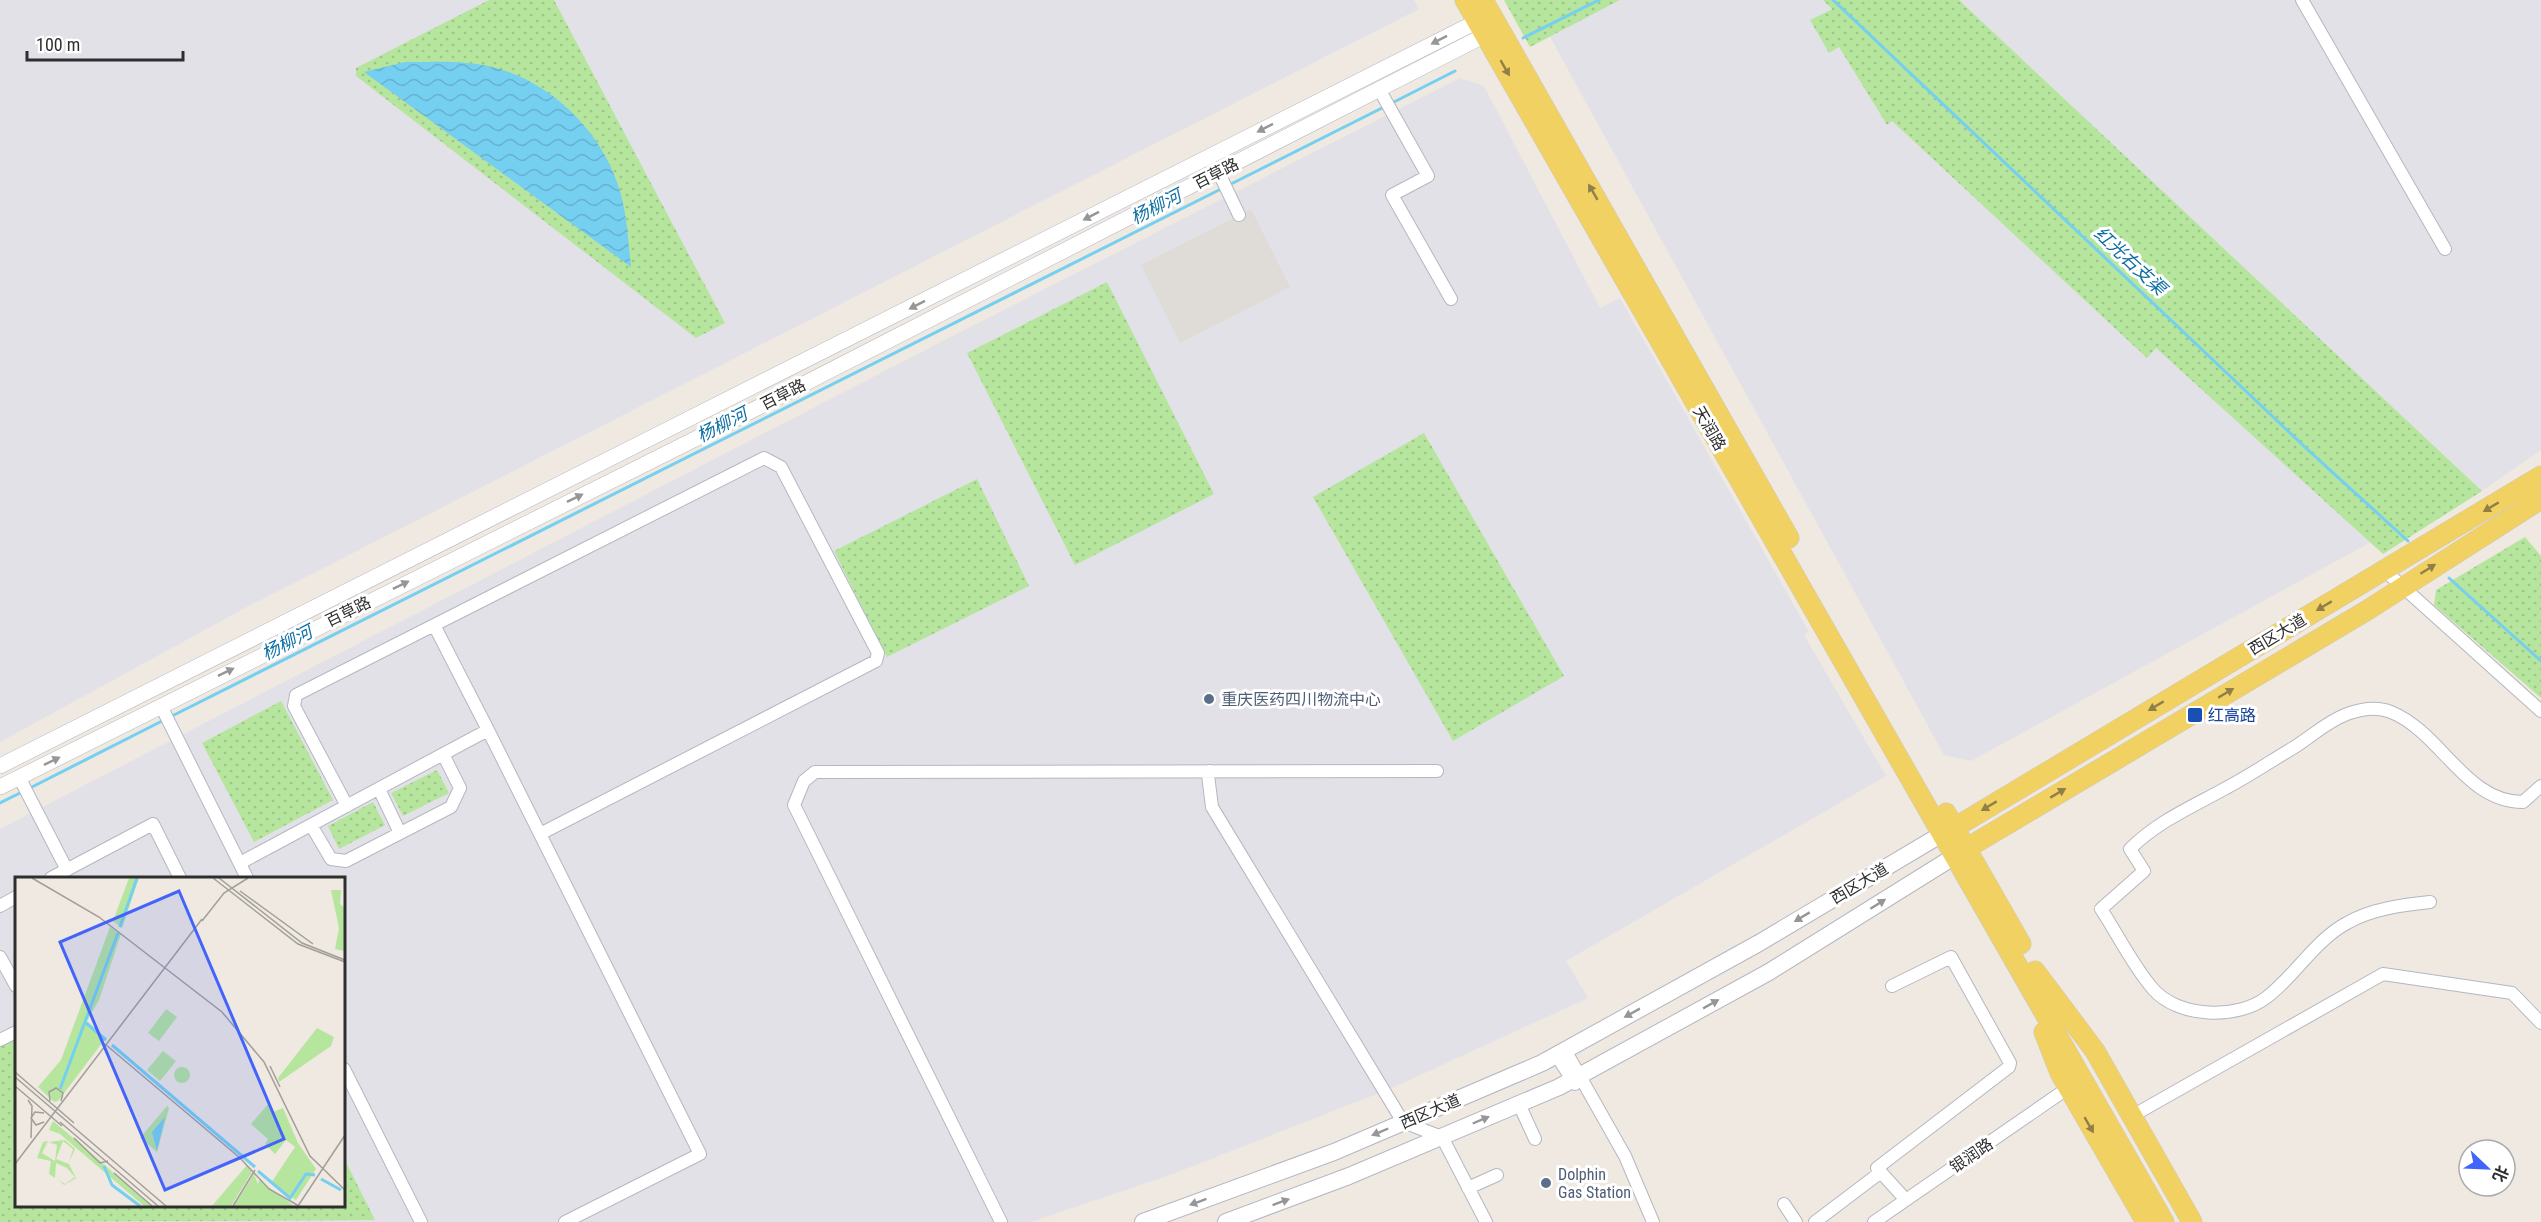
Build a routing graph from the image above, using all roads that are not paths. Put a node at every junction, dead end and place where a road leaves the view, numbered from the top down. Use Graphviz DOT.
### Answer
graph roads {
  1 [pos="1465,0"];
  2 [pos="2302,0"];
  3 [pos="1487,20"];
  4 [pos="1385,100"];
  5 [pos="1223,182"];
  6 [pos="1239,215"];
  7 [pos="2445,249"];
  8 [pos="1451,299"];
  9 [pos="2541,476"];
  10 [pos="2541,499"];
  11 [pos="2384,570"];
  12 [pos="2401,587"];
  13 [pos="434,625"];
  14 [pos="2541,711"];
  15 [pos="165,714"];
  16 [pos="488,730"];
  17 [pos="443,754"];
  18 [pos="0,766"];
  19 [pos="1210,771"];
  20 [pos="1437,771"];
  21 [pos="24,786"];
  22 [pos="2541,786"];
  23 [pos="0,787"];
  24 [pos="379,789"];
  25 [pos="347,806"];
  26 [pos="311,825"];
  27 [pos="1948,831"];
  28 [pos="400,833"];
  29 [pos="540,834"];
  30 [pos="1960,851"];
  31 [pos="240,863"];
  32 [pos="67,870"];
  33 [pos="55,877"];
  34 [pos="179,877"];
  35 [pos="246,877"];
  36 [pos="15,898"];
  37 [pos="2430,902"];
  38 [pos="0,906"];
  39 [pos="0,957"];
  40 [pos="2029,973"];
  41 [pos="15,984"];
  42 [pos="1892,986"];
  43 [pos="2541,1023"];
  44 [pos="15,1032"];
  45 [pos="0,1040"];
  46 [pos="1561,1053"];
  47 [pos="345,1071"];
  48 [pos="1575,1078"];
  49 [pos="2068,1089"];
  50 [pos="1520,1104"];
  51 [pos="2132,1116"];
  52 [pos="1403,1122"];
  53 [pos="1442,1137"];
  54 [pos="1535,1139"];
  55 [pos="1881,1172"];
  56 [pos="1497,1175"];
  57 [pos="1468,1188"];
  58 [pos="1906,1200"];
  59 [pos="1784,1204"];
  60 [pos="421,1222"];
  61 [pos="565,1222"];
  62 [pos="1001,1222"];
  63 [pos="1143,1222"];
  64 [pos="1226,1222"];
  65 [pos="1486,1222"];
  66 [pos="1645,1222"];
  67 [pos="1653,1222"];
  68 [pos="1796,1222"];
  69 [pos="1815,1222"];
  70 [pos="1874,1222"];
  71 [pos="2146,1222"];
  72 [pos="2164,1222"];
  73 [pos="2178,1222"];
  74 [pos="2192,1222"];
  1 -- 3 [label="main road, 天润路"];
  2 -- 7 [label="street"];
  3 -- 4 [label="street, 百草路"];
  3 -- 18 [label="street, 百草路, one-way"];
  3 -- 27 [label="main road, 天润路"];
  4 -- 5 [label="street, 百草路"];
  4 -- 8 [label="street"];
  5 -- 6 [label="street"];
  15 -- 5 [label="street, 百草路, one-way"];
  9 -- 11 [label="main road, 西区大道, one-way"];
  12 -- 10 [label="main road, 西区大道, one-way"];
  11 -- 12 [label="street"];
  11 -- 27 [label="main road, 西区大道, one-way"];
  12 -- 14 [label="street"];
  30 -- 12 [label="main road, 西区大道, one-way"];
  13 -- 16 [label="street"];
  13 -- 25 [label="street"];
  13 -- 29 [label="street"];
  21 -- 15 [label="street, 百草路, one-way"];
  15 -- 31 [label="street"];
  16 -- 17 [label="street"];
  16 -- 29 [label="street"];
  17 -- 24 [label="street"];
  17 -- 28 [label="street"];
  19 -- 20 [label="street"];
  19 -- 52 [label="street"];
  19 -- 62 [label="street"];
  21 -- 23 [label="street, 百草路"];
  21 -- 32 [label="street"];
  22 -- 37 [label="street"];
  24 -- 25 [label="street"];
  24 -- 28 [label="street"];
  25 -- 26 [label="street"];
  26 -- 28 [label="street"];
  26 -- 31 [label="street"];
  27 -- 30 [label="main road"];
  27 -- 46 [label="main road, 西区大道, one-way"];
  29 -- 61 [label="street"];
  30 -- 40 [label="main road"];
  48 -- 30 [label="main road, 西区大道, one-way"];
  31 -- 35 [label="street"];
  32 -- 33 [label="street"];
  32 -- 34 [label="street"];
  36 -- 38 [label="street"];
  39 -- 41 [label="street"];
  40 -- 49 [label="main road"];
  40 -- 51 [label="main road"];
  40 -- 72 [label="main road"];
  40 -- 73 [label="main road"];
  42 -- 55 [label="street"];
  43 -- 51 [label="street"];
  44 -- 45 [label="street"];
  46 -- 48 [label="street"];
  46 -- 52 [label="main road, 西区大道"];
  47 -- 60 [label="street"];
  48 -- 50 [label="main road, 西区大道"];
  48 -- 66 [label="street"];
  48 -- 67 [label="street"];
  49 -- 58 [label="street, 银润路"];
  49 -- 71 [label="main road, one-way"];
  53 -- 50 [label="main road, 西区大道, one-way"];
  50 -- 54 [label="street"];
  51 -- 74 [label="main road"];
  52 -- 53 [label="street"];
  52 -- 63 [label="main road, 西区大道, one-way"];
  53 -- 57 [label="street"];
  64 -- 53 [label="main road, 西区大道, one-way"];
  55 -- 58 [label="street"];
  55 -- 69 [label="street"];
  56 -- 57 [label="street"];
  57 -- 65 [label="street"];
  58 -- 70 [label="street, 银润路"];
  59 -- 68 [label="street"];
}
